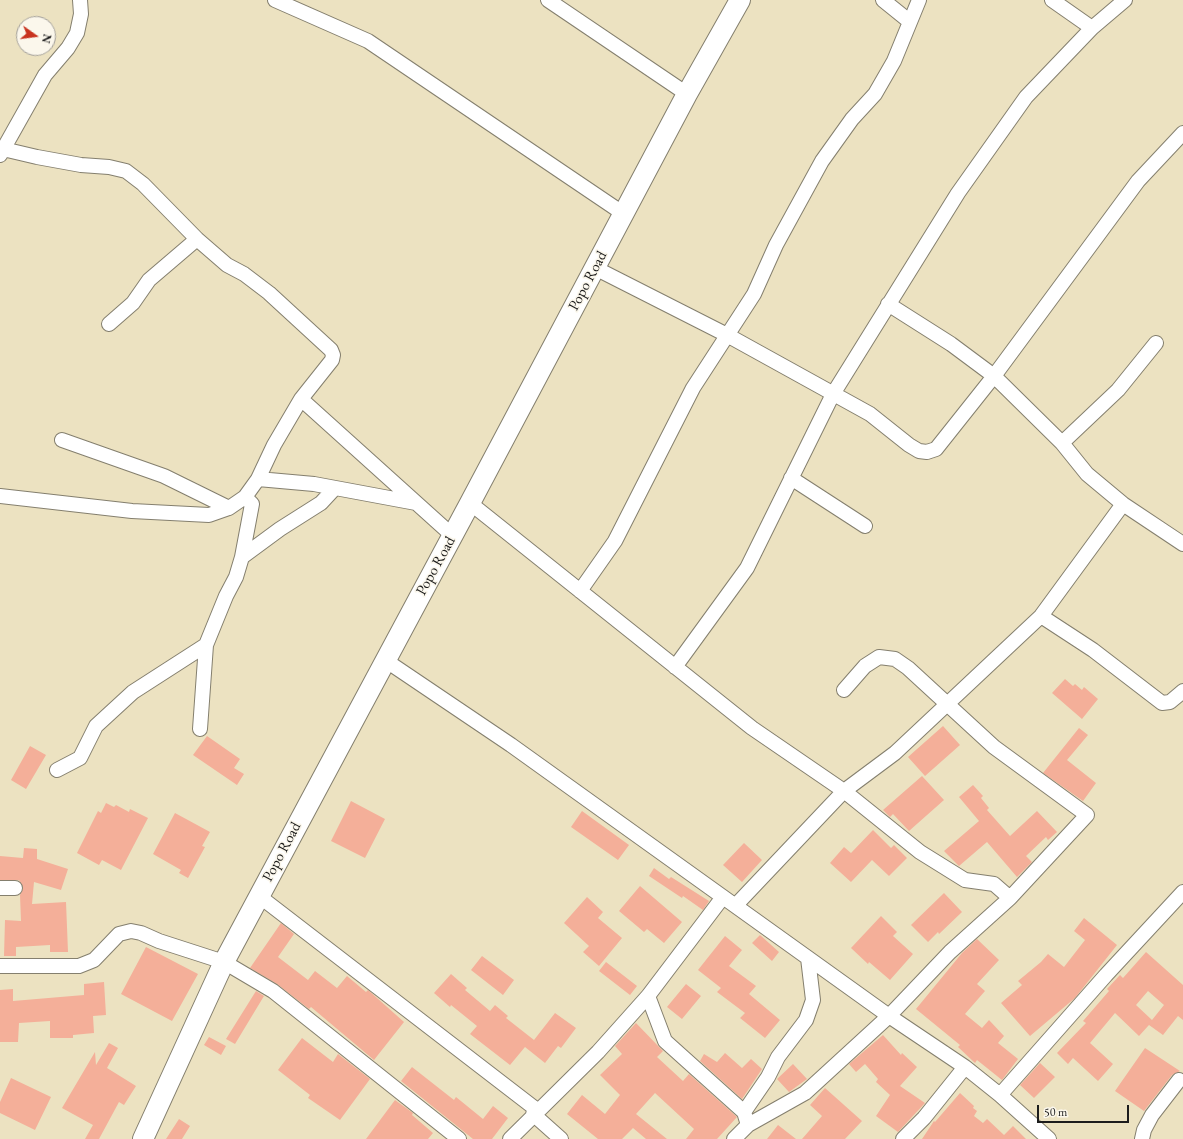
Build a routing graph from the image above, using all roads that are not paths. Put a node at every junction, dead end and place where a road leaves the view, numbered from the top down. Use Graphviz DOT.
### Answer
graph roads {
  1 [pos="80,0"];
  2 [pos="275,0"];
  3 [pos="548,0"];
  4 [pos="740,0"];
  5 [pos="883,0"];
  6 [pos="919,0"];
  7 [pos="1052,0"];
  8 [pos="1125,0"];
  9 [pos="909,21"];
  10 [pos="1092,28"];
  11 [pos="687,94"];
  12 [pos="1183,132"];
  13 [pos="2,152"];
  14 [pos="624,214"];
  15 [pos="197,239"];
  16 [pos="595,268"];
  17 [pos="888,304"];
  18 [pos="109,324"];
  19 [pos="727,335"];
  20 [pos="1156,343"];
  21 [pos="994,376"];
  22 [pos="833,394"];
  23 [pos="301,399"];
  24 [pos="62,440"];
  25 [pos="1062,443"];
  26 [pos="791,478"];
  27 [pos="258,479"];
  28 [pos="334,489"];
  29 [pos="0,496"];
  30 [pos="245,497"];
  31 [pos="416,503"];
  32 [pos="470,503"];
  33 [pos="1123,504"];
  34 [pos="230,508"];
  35 [pos="865,526"];
  36 [pos="453,536"];
  37 [pos="1183,544"];
  38 [pos="242,557"];
  39 [pos="580,591"];
  40 [pos="1042,616"];
  41 [pos="206,645"];
  42 [pos="385,660"];
  43 [pos="675,667"];
  44 [pos="844,690"];
  45 [pos="1183,691"];
  46 [pos="947,703"];
  47 [pos="200,729"];
  48 [pos="57,770"];
  49 [pos="844,791"];
  50 [pos="0,888"];
  51 [pos="15,888"];
  52 [pos="1183,892"];
  53 [pos="259,896"];
  54 [pos="723,897"];
  55 [pos="1010,898"];
  56 [pos="736,905"];
  57 [pos="808,958"];
  58 [pos="224,962"];
  59 [pos="0,966"];
  60 [pos="648,996"];
  61 [pos="889,1016"];
  62 [pos="965,1067"];
  63 [pos="1179,1080"];
  64 [pos="1000,1095"];
  65 [pos="535,1112"];
  66 [pos="744,1112"];
  67 [pos="748,1126"];
  68 [pos="143,1139"];
  69 [pos="459,1139"];
  70 [pos="510,1139"];
  71 [pos="560,1139"];
  72 [pos="734,1139"];
  73 [pos="903,1139"];
  74 [pos="1049,1139"];
  75 [pos="1142,1139"];
  1 -- 13 [label="street"];
  2 -- 14 [label="street"];
  3 -- 11 [label="street"];
  4 -- 11 [label="main road, Popo Road"];
  5 -- 9 [label="street"];
  6 -- 9 [label="street"];
  7 -- 10 [label="street"];
  8 -- 10 [label="street"];
  9 -- 19 [label="street"];
  10 -- 17 [label="street"];
  11 -- 14 [label="main road, Popo Road"];
  12 -- 21 [label="street"];
  13 -- 15 [label="street"];
  14 -- 16 [label="main road, Popo Road"];
  15 -- 18 [label="street"];
  15 -- 23 [label="street"];
  16 -- 19 [label="street"];
  16 -- 32 [label="main road, Popo Road"];
  17 -- 21 [label="street"];
  17 -- 22 [label="street"];
  19 -- 22 [label="street"];
  19 -- 39 [label="street"];
  20 -- 25 [label="street"];
  21 -- 22 [label="street"];
  21 -- 25 [label="street"];
  22 -- 26 [label="street"];
  23 -- 27 [label="street"];
  23 -- 31 [label="street"];
  24 -- 34 [label="street"];
  25 -- 33 [label="street"];
  26 -- 35 [label="street"];
  26 -- 43 [label="street"];
  27 -- 28 [label="street"];
  27 -- 30 [label="street"];
  28 -- 31 [label="street"];
  28 -- 38 [label="street"];
  29 -- 34 [label="street"];
  30 -- 34 [label="street"];
  30 -- 38 [label="street"];
  31 -- 36 [label="street"];
  32 -- 36 [label="main road, Popo Road"];
  32 -- 39 [label="street"];
  33 -- 37 [label="street"];
  33 -- 40 [label="street"];
  36 -- 42 [label="main road, Popo Road"];
  38 -- 41 [label="street"];
  39 -- 43 [label="street"];
  40 -- 45 [label="street"];
  40 -- 46 [label="street"];
  41 -- 47 [label="street"];
  41 -- 48 [label="street"];
  42 -- 53 [label="main road, Popo Road"];
  42 -- 54 [label="street"];
  43 -- 49 [label="street"];
  44 -- 46 [label="street"];
  46 -- 49 [label="street"];
  46 -- 55 [label="street"];
  49 -- 55 [label="street"];
  49 -- 56 [label="street"];
  50 -- 51 [label="street"];
  52 -- 64 [label="street"];
  53 -- 58 [label="main road, Popo Road"];
  53 -- 65 [label="street"];
  54 -- 56 [label="street"];
  54 -- 60 [label="street"];
  55 -- 61 [label="street"];
  56 -- 57 [label="street"];
  57 -- 61 [label="street"];
  57 -- 66 [label="street"];
  58 -- 59 [label="street"];
  58 -- 68 [label="main road, Popo Road"];
  58 -- 69 [label="street"];
  60 -- 65 [label="street"];
  60 -- 66 [label="street"];
  61 -- 62 [label="street"];
  61 -- 67 [label="street"];
  62 -- 64 [label="street"];
  62 -- 73 [label="street"];
  63 -- 75 [label="street"];
  64 -- 74 [label="street"];
  65 -- 70 [label="street"];
  65 -- 71 [label="street"];
  66 -- 67 [label="street"];
  67 -- 72 [label="street"];
}
